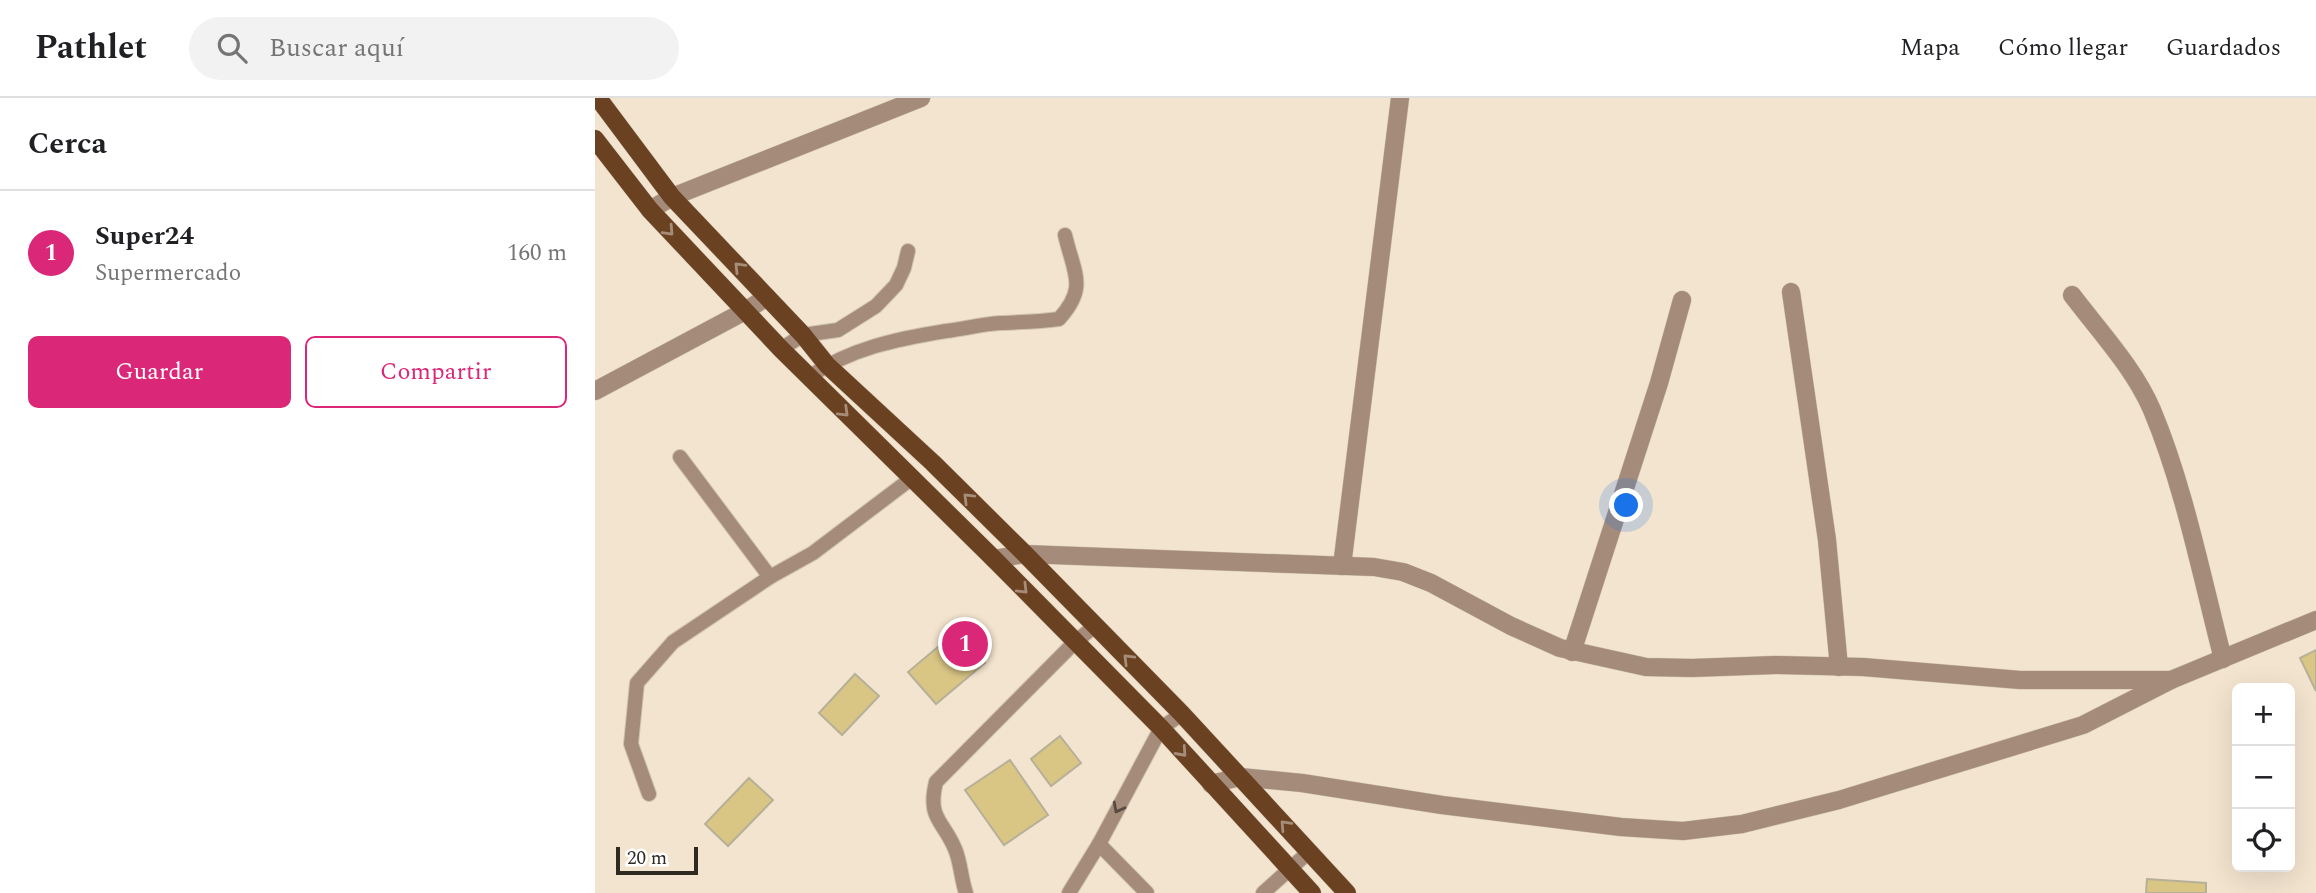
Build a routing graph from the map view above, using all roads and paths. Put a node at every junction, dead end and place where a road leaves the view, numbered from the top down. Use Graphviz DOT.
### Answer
graph roads {
  1 [pos="597,98"];
  2 [pos="921,98"];
  3 [pos="1400,98"];
  4 [pos="595,139"];
  5 [pos="672,197"];
  6 [pos="649,210"];
  7 [pos="1065,235"];
  8 [pos="908,251"];
  9 [pos="1791,292"];
  10 [pos="2072,295"];
  11 [pos="767,297"];
  12 [pos="1682,300"];
  13 [pos="745,311"];
  14 [pos="803,335"];
  15 [pos="781,349"];
  16 [pos="827,365"];
  17 [pos="809,377"];
  18 [pos="595,391"];
  19 [pos="680,457"];
  20 [pos="912,478"];
  21 [pos="1025,554"];
  22 [pos="994,559"];
  23 [pos="1342,566"];
  24 [pos="770,577"];
  25 [pos="2316,620"];
  26 [pos="1095,626"];
  27 [pos="1075,642"];
  28 [pos="1572,652"];
  29 [pos="2223,659"];
  30 [pos="1839,667"];
  31 [pos="2171,680"];
  32 [pos="1182,714"];
  33 [pos="1161,728"];
  34 [pos="1240,777"];
  35 [pos="1211,784"];
  36 [pos="649,794"];
  37 [pos="1099,844"];
  38 [pos="1310,851"];
  39 [pos="1289,867"];
  40 [pos="966,893"];
  41 [pos="1069,893"];
  42 [pos="1147,893"];
  43 [pos="1263,893"];
  44 [pos="1313,893"];
  45 [pos="1347,893"];
  1 -- 5 [label="main road"];
  2 -- 5 [label="street"];
  3 -- 23 [label="street"];
  4 -- 6 [label="main road"];
  5 -- 6 [label="street"];
  11 -- 5 [label="main road, one-way"];
  6 -- 13 [label="main road, one-way"];
  7 -- 16 [label="lane"];
  8 -- 14 [label="lane"];
  9 -- 30 [label="street"];
  10 -- 29 [label="street"];
  11 -- 13 [label="street"];
  11 -- 14 [label="main road"];
  12 -- 28 [label="street"];
  13 -- 15 [label="main road"];
  13 -- 18 [label="street"];
  14 -- 15 [label="lane"];
  14 -- 16 [label="main road"];
  15 -- 17 [label="main road"];
  16 -- 17 [label="lane"];
  21 -- 16 [label="main road, one-way"];
  17 -- 20 [label="main road, one-way"];
  19 -- 24 [label="lane"];
  20 -- 22 [label="main road"];
  20 -- 24 [label="lane"];
  21 -- 22 [label="street"];
  21 -- 23 [label="street"];
  21 -- 26 [label="main road"];
  22 -- 27 [label="main road, one-way"];
  23 -- 28 [label="street"];
  24 -- 36 [label="lane"];
  25 -- 29 [label="street"];
  26 -- 27 [label="lane"];
  32 -- 26 [label="main road, one-way"];
  27 -- 33 [label="main road"];
  27 -- 40 [label="lane"];
  28 -- 30 [label="street"];
  29 -- 31 [label="street"];
  30 -- 31 [label="street"];
  31 -- 34 [label="street"];
  32 -- 33 [label="lane"];
  32 -- 34 [label="main road"];
  33 -- 35 [label="main road, one-way"];
  33 -- 37 [label="lane, one-way"];
  34 -- 35 [label="street"];
  38 -- 34 [label="main road, one-way"];
  35 -- 39 [label="main road"];
  37 -- 41 [label="lane"];
  37 -- 42 [label="lane"];
  38 -- 39 [label="lane"];
  38 -- 45 [label="main road"];
  39 -- 43 [label="lane"];
  39 -- 44 [label="main road"];
}
